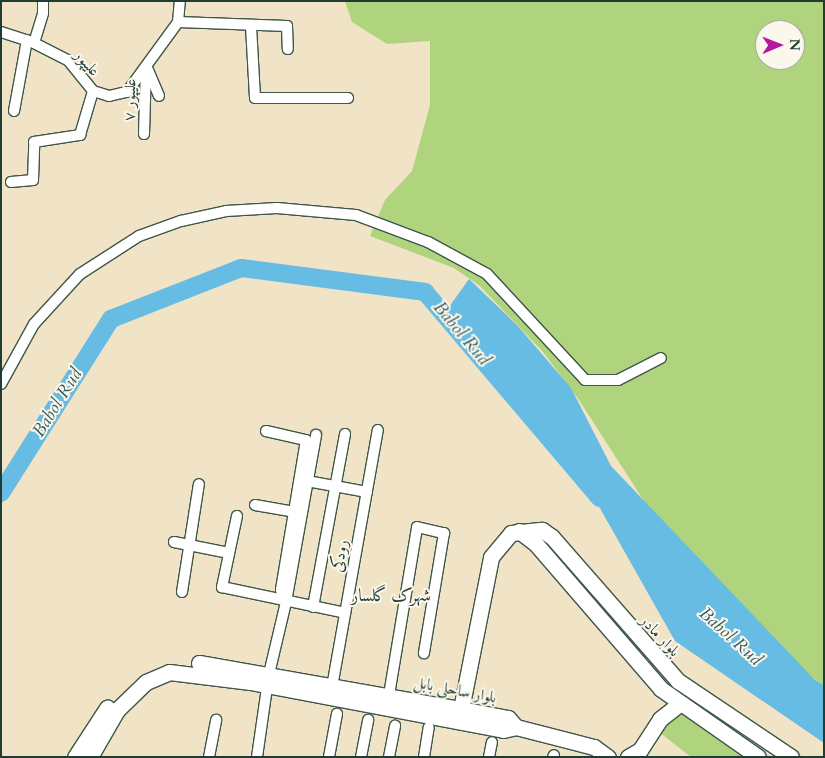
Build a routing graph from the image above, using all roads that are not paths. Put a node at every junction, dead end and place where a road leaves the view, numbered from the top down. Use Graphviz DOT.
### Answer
graph roads {
  1 [pos="43,1"];
  2 [pos="180,1"];
  3 [pos="178,22"];
  4 [pos="251,26"];
  5 [pos="1,32"];
  6 [pos="31,42"];
  7 [pos="288,49"];
  8 [pos="146,67"];
  9 [pos="92,91"];
  10 [pos="159,96"];
  11 [pos="348,98"];
  12 [pos="14,111"];
  13 [pos="144,134"];
  14 [pos="12,182"];
  15 [pos="661,358"];
  16 [pos="1,384"];
  17 [pos="378,430"];
  18 [pos="266,431"];
  19 [pos="345,434"];
  20 [pos="316,435"];
  21 [pos="307,481"];
  22 [pos="199,484"];
  23 [pos="336,486"];
  24 [pos="367,492"];
  25 [pos="255,504"];
  26 [pos="294,512"];
  27 [pos="237,516"];
  28 [pos="519,531"];
  29 [pos="174,542"];
  30 [pos="189,545"];
  31 [pos="229,553"];
  32 [pos="182,592"];
  33 [pos="286,602"];
  34 [pos="313,607"];
  35 [pos="345,613"];
  36 [pos="424,653"];
  37 [pos="268,680"];
  38 [pos="332,687"];
  39 [pos="390,695"];
  40 [pos="679,704"];
  41 [pos="461,709"];
  42 [pos="336,714"];
  43 [pos="216,720"];
  44 [pos="368,720"];
  45 [pos="394,726"];
  46 [pos="429,727"];
  47 [pos="516,727"];
  48 [pos="492,742"];
  49 [pos="593,752"];
  50 [pos="74,757"];
  51 [pos="90,757"];
  52 [pos="208,757"];
  53 [pos="257,757"];
  54 [pos="329,757"];
  55 [pos="361,757"];
  56 [pos="389,757"];
  57 [pos="424,757"];
  58 [pos="489,757"];
  59 [pos="608,757"];
  60 [pos="628,757"];
  61 [pos="758,757"];
  62 [pos="791,757"];
  1 -- 6 [label="street"];
  2 -- 3 [label="street"];
  3 -- 4 [label="street"];
  3 -- 8 [label="street, علیپور"];
  4 -- 7 [label="street"];
  4 -- 11 [label="street"];
  5 -- 6 [label="street, علیپور"];
  6 -- 9 [label="street, علیپور"];
  6 -- 12 [label="street"];
  8 -- 9 [label="street, علیپور"];
  8 -- 10 [label="street"];
  8 -- 13 [label="street, علیپور ۷"];
  9 -- 14 [label="street"];
  15 -- 16 [label="street"];
  17 -- 24 [label="street, رودکی"];
  18 -- 26 [label="street"];
  19 -- 23 [label="street"];
  20 -- 21 [label="street"];
  21 -- 23 [label="street"];
  21 -- 33 [label="street"];
  22 -- 30 [label="street"];
  23 -- 24 [label="street"];
  23 -- 34 [label="street"];
  24 -- 35 [label="street, رودکی"];
  25 -- 26 [label="street"];
  26 -- 33 [label="street"];
  27 -- 31 [label="street"];
  28 -- 40 [label="main road, بلوار مادر"];
  28 -- 41 [label="main road"];
  28 -- 62 [label="main road, بلوار مادر"];
  29 -- 30 [label="street"];
  30 -- 31 [label="street"];
  30 -- 32 [label="street"];
  31 -- 33 [label="street"];
  33 -- 34 [label="street"];
  33 -- 37 [label="street"];
  34 -- 35 [label="street"];
  35 -- 38 [label="street, رودکی"];
  36 -- 39 [label="street"];
  37 -- 38 [label="main road, بلوار ساحلی بابل"];
  37 -- 47 [label="main road, بلوار ساحلی بابل"];
  37 -- 50 [label="main road, بلوار ساحلی بابل"];
  37 -- 51 [label="main road, بلوار ساحلی بابل"];
  37 -- 53 [label="street"];
  38 -- 39 [label="main road, بلوار ساحلی بابل"];
  39 -- 41 [label="main road, بلوار ساحلی بابل"];
  40 -- 60 [label="main road"];
  40 -- 61 [label="main road, بلوار مادر"];
  41 -- 47 [label="main road, بلوار ساحلی بابل"];
  42 -- 54 [label="street"];
  43 -- 52 [label="street"];
  44 -- 55 [label="street"];
  45 -- 56 [label="street"];
  46 -- 57 [label="street"];
  47 -- 49 [label="main road"];
  48 -- 58 [label="street"];
  49 -- 59 [label="main road"];
}
